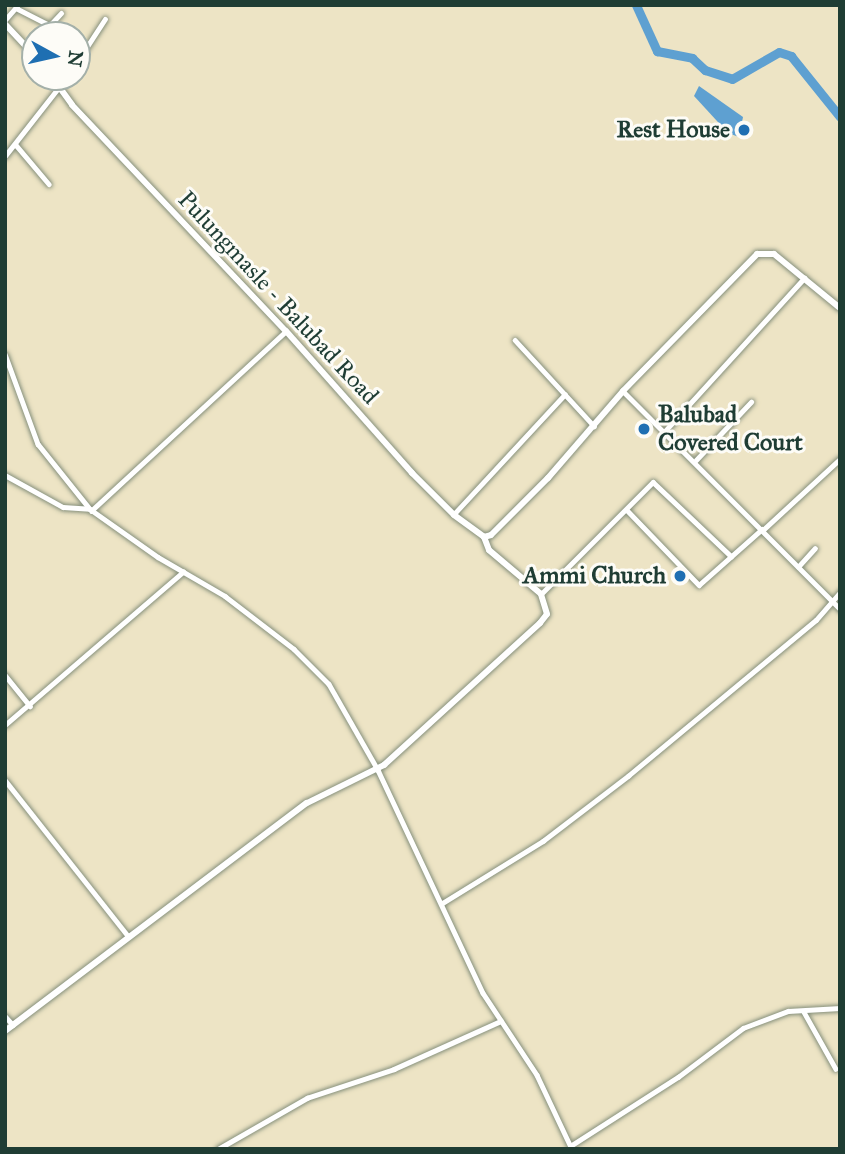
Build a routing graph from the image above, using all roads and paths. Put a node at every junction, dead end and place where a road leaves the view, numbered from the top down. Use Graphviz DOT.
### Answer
graph roads {
  1 [pos="17,7"];
  2 [pos="61,13"];
  3 [pos="105,19"];
  4 [pos="5,22"];
  5 [pos="91,34"];
  6 [pos="21,40"];
  7 [pos="57,91"];
  8 [pos="62,91"];
  9 [pos="16,145"];
  10 [pos="5,156"];
  11 [pos="50,184"];
  12 [pos="804,278"];
  13 [pos="840,308"];
  14 [pos="286,331"];
  15 [pos="515,341"];
  16 [pos="5,354"];
  17 [pos="623,391"];
  18 [pos="565,394"];
  19 [pos="751,402"];
  20 [pos="594,426"];
  21 [pos="664,430"];
  22 [pos="840,459"];
  23 [pos="696,460"];
  24 [pos="5,475"];
  25 [pos="90,510"];
  26 [pos="627,510"];
  27 [pos="454,515"];
  28 [pos="763,529"];
  29 [pos="484,537"];
  30 [pos="815,548"];
  31 [pos="731,556"];
  32 [pos="797,567"];
  33 [pos="183,572"];
  34 [pos="840,592"];
  35 [pos="541,594"];
  36 [pos="832,601"];
  37 [pos="840,609"];
  38 [pos="5,675"];
  39 [pos="30,706"];
  40 [pos="5,725"];
  41 [pos="378,770"];
  42 [pos="5,780"];
  43 [pos="441,904"];
  44 [pos="128,936"];
  45 [pos="840,1008"];
  46 [pos="804,1012"];
  47 [pos="5,1016"];
  48 [pos="501,1021"];
  49 [pos="13,1026"];
  50 [pos="5,1031"];
  51 [pos="836,1069"];
  52 [pos="572,1147"];
  53 [pos="218,1149"];
  1 -- 2 [label="street"];
  1 -- 4 [label="street"];
  3 -- 5 [label="street"];
  4 -- 6 [label="street"];
  7 -- 9 [label="street"];
  8 -- 14 [label="street, Pulungmasle - Balubad Road"];
  9 -- 10 [label="street"];
  9 -- 11 [label="street"];
  12 -- 13 [label="street"];
  12 -- 17 [label="street"];
  12 -- 21 [label="street"];
  14 -- 25 [label="street"];
  14 -- 27 [label="street, Pulungmasle - Balubad Road"];
  15 -- 18 [label="street"];
  16 -- 25 [label="street"];
  17 -- 20 [label="street"];
  17 -- 21 [label="street"];
  18 -- 20 [label="street"];
  18 -- 27 [label="street"];
  19 -- 23 [label="street"];
  20 -- 29 [label="street"];
  21 -- 23 [label="street"];
  22 -- 28 [label="street"];
  23 -- 28 [label="street"];
  24 -- 25 [label="street"];
  25 -- 33 [label="street"];
  26 -- 31 [label="street"];
  26 -- 31 [label="street"];
  26 -- 35 [label="street"];
  27 -- 29 [label="street, Pulungmasle - Balubad Road"];
  28 -- 31 [label="street"];
  28 -- 32 [label="street"];
  29 -- 35 [label="street, Pulungmasle - Balubad Road"];
  30 -- 32 [label="street"];
  32 -- 36 [label="street"];
  33 -- 39 [label="street"];
  33 -- 41 [label="street"];
  34 -- 36 [label="street"];
  35 -- 41 [label="street"];
  36 -- 37 [label="street"];
  36 -- 43 [label="street"];
  38 -- 39 [label="street"];
  39 -- 40 [label="street"];
  41 -- 43 [label="street"];
  41 -- 44 [label="street"];
  42 -- 44 [label="street"];
  43 -- 48 [label="street"];
  44 -- 49 [label="street"];
  45 -- 46 [label="street"];
  46 -- 51 [label="street"];
  46 -- 52 [label="street"];
  47 -- 49 [label="street"];
  48 -- 52 [label="street"];
  48 -- 53 [label="street"];
  49 -- 50 [label="street"];
}
